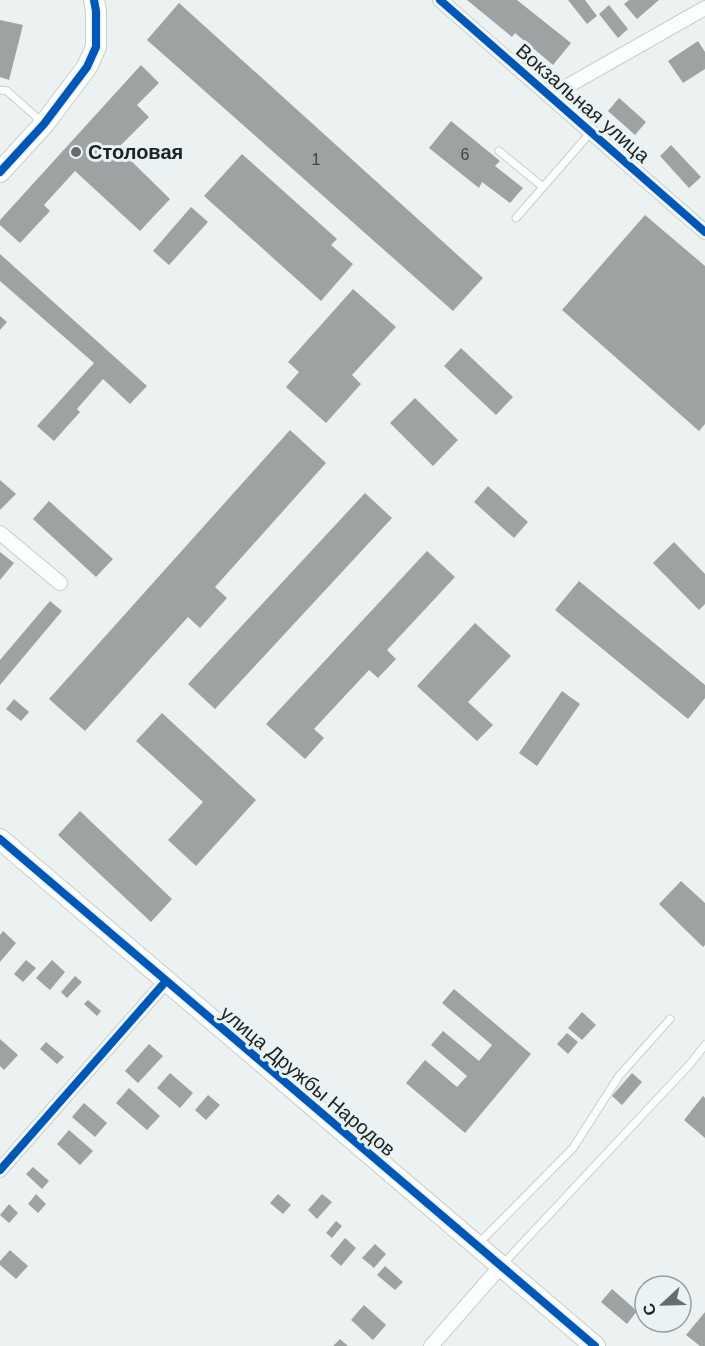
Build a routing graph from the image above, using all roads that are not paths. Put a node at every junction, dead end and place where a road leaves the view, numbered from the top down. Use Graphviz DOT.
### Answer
graph roads {
  1 [pos="440,0"];
  2 [pos="93,6"];
  3 [pos="705,8"];
  4 [pos="0,90"];
  5 [pos="550,96"];
  6 [pos="44,124"];
  7 [pos="591,132"];
  8 [pos="499,151"];
  9 [pos="0,172"];
  10 [pos="543,187"];
  11 [pos="516,218"];
  12 [pos="705,232"];
  13 [pos="0,533"];
  14 [pos="60,583"];
  15 [pos="0,839"];
  16 [pos="166,981"];
  17 [pos="670,1019"];
  18 [pos="705,1045"];
  19 [pos="0,1170"];
  20 [pos="476,1245"];
  21 [pos="501,1266"];
  22 [pos="431,1346"];
  23 [pos="595,1346"];
  1 -- 5 [label="street, Вокзальная улица"];
  2 -- 6 [label="street"];
  3 -- 5 [label="street"];
  4 -- 6 [label="lane"];
  5 -- 7 [label="street, Вокзальная улица"];
  6 -- 9 [label="street"];
  7 -- 10 [label="lane"];
  7 -- 12 [label="street, Вокзальная улица"];
  8 -- 10 [label="lane"];
  10 -- 11 [label="lane"];
  13 -- 14 [label="street"];
  15 -- 16 [label="street, улица Дружбы Народов"];
  16 -- 19 [label="street"];
  16 -- 20 [label="street, улица Дружбы Народов"];
  17 -- 20 [label="lane"];
  18 -- 21 [label="lane"];
  20 -- 21 [label="street, улица Дружбы Народов"];
  21 -- 22 [label="street"];
  21 -- 23 [label="street, улица Дружбы Народов"];
}
